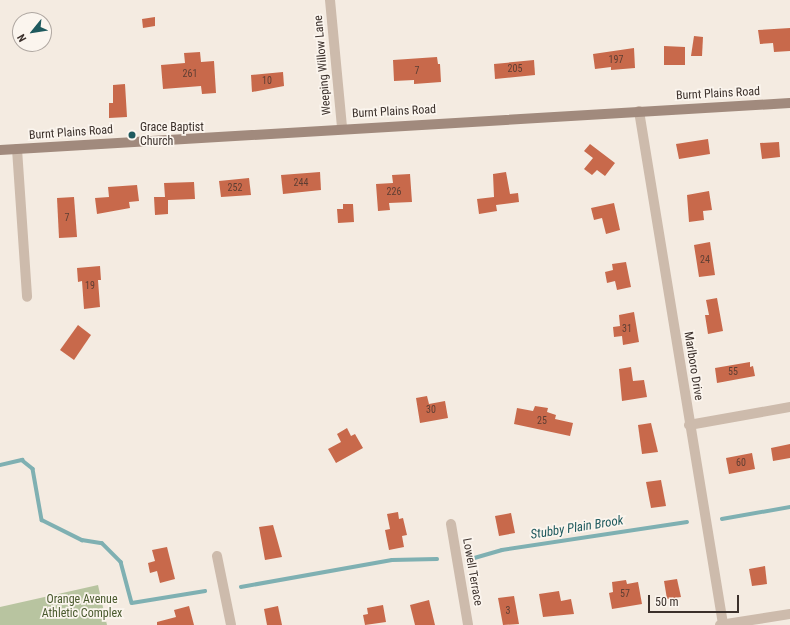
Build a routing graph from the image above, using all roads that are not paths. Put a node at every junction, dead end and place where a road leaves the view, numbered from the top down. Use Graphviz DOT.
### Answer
graph roads {
  1 [pos="330,0"];
  2 [pos="790,103"];
  3 [pos="639,111"];
  4 [pos="342,128"];
  5 [pos="0,150"];
  6 [pos="17,150"];
  7 [pos="27,297"];
  8 [pos="790,407"];
  9 [pos="689,425"];
  10 [pos="451,524"];
  11 [pos="217,556"];
  12 [pos="790,614"];
  13 [pos="723,624"];
  14 [pos="230,625"];
  15 [pos="468,625"];
  16 [pos="720,625"];
  1 -- 4 [label="street, Weeping Willow Lane"];
  2 -- 3 [label="main road, Burnt Plains Road"];
  3 -- 4 [label="main road, Burnt Plains Road"];
  3 -- 9 [label="street, Marlboro Drive"];
  4 -- 6 [label="main road, Burnt Plains Road"];
  5 -- 6 [label="main road, Burnt Plains Road"];
  6 -- 7 [label="street"];
  8 -- 9 [label="street"];
  9 -- 13 [label="street, Marlboro Drive"];
  10 -- 15 [label="street, Lowell Terrace"];
  11 -- 14 [label="street"];
  12 -- 13 [label="street"];
  13 -- 16 [label="street"];
}
